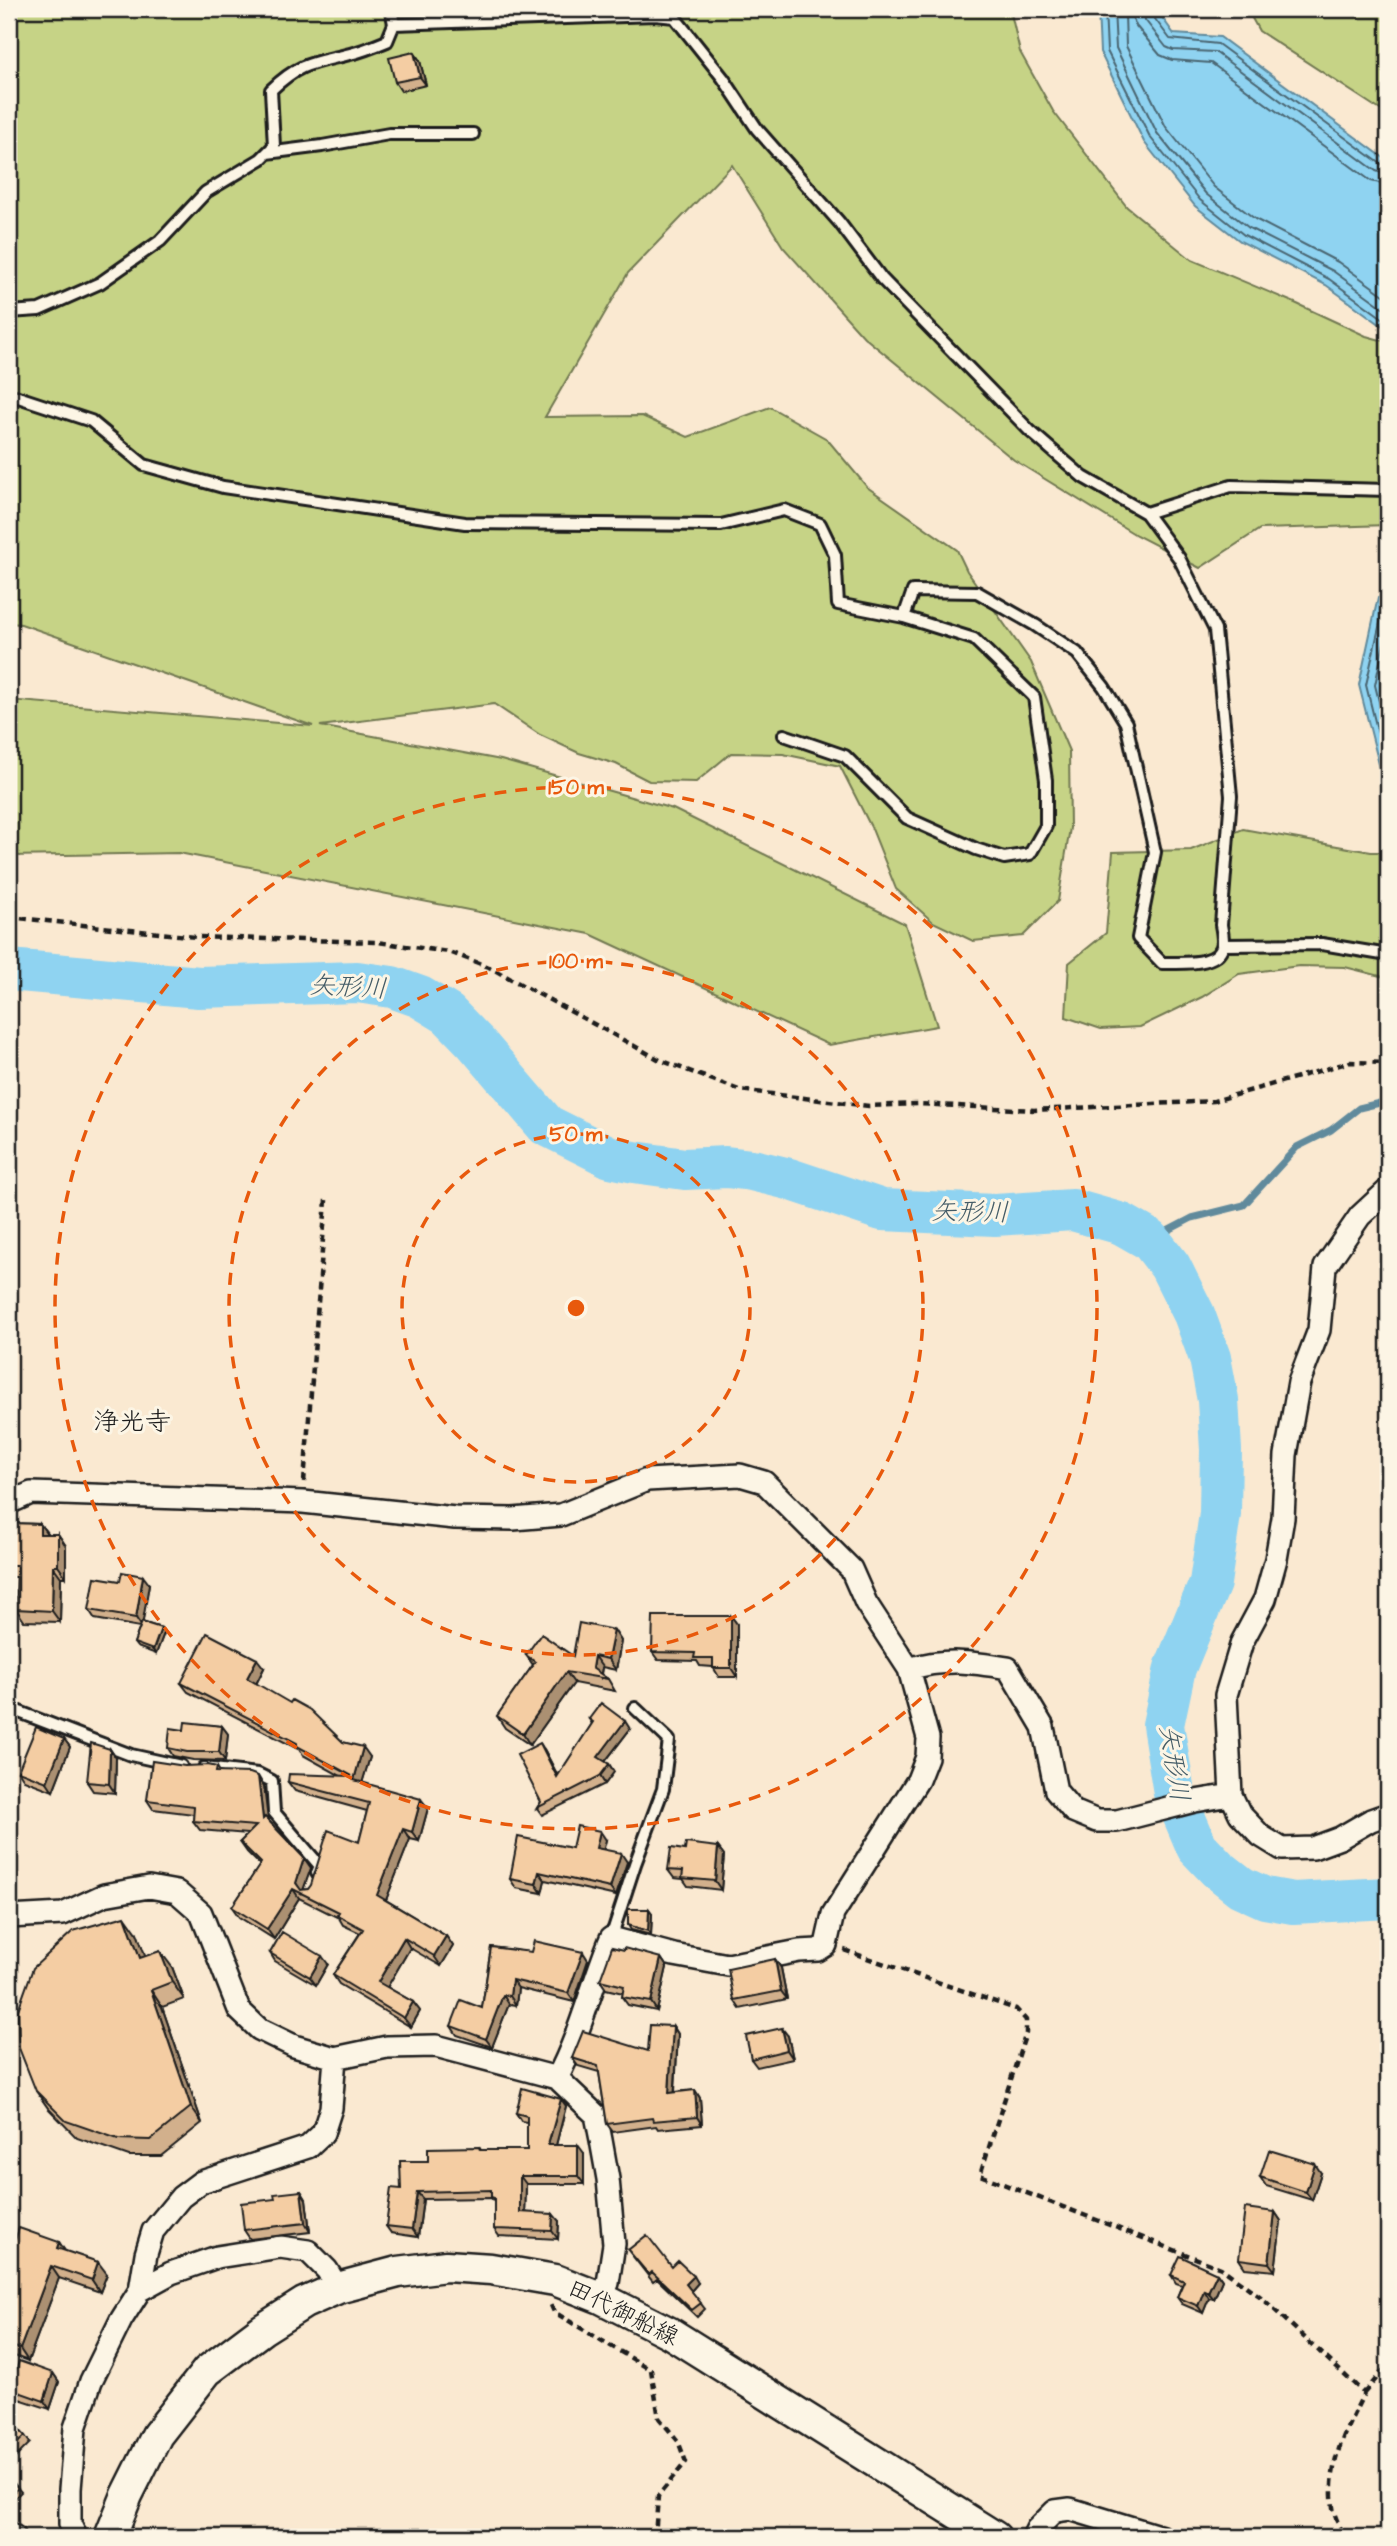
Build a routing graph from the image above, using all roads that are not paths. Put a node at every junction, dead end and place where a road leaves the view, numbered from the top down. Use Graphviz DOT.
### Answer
graph roads {
  1 [pos="391,9"];
  2 [pos="462,9"];
  3 [pos="671,13"];
  4 [pos="451,22"];
  5 [pos="394,24"];
  6 [pos="473,134"];
  7 [pos="267,153"];
  8 [pos="9,312"];
  9 [pos="9,394"];
  10 [pos="1388,491"];
  11 [pos="1146,513"];
  12 [pos="904,617"];
  13 [pos="784,735"];
  14 [pos="1223,945"];
  15 [pos="1388,955"];
  16 [pos="1388,1190"];
  17 [pos="9,1503"];
  18 [pos="909,1669"];
  19 [pos="9,1708"];
  20 [pos="635,1708"];
  21 [pos="1231,1795"];
  22 [pos="1388,1814"];
  23 [pos="315,1879"];
  24 [pos="9,1917"];
  25 [pos="611,1938"];
  26 [pos="335,2058"];
  27 [pos="556,2078"];
  28 [pos="338,2288"];
  29 [pos="140,2290"];
  30 [pos="601,2298"];
  31 [pos="9,2533"];
  32 [pos="15,2537"];
  33 [pos="76,2537"];
  34 [pos="110,2537"];
  35 [pos="995,2537"];
  36 [pos="1033,2537"];
  37 [pos="1162,2537"];
  1 -- 5 [label="lane"];
  2 -- 4 [label="lane"];
  3 -- 4 [label="lane"];
  3 -- 11 [label="lane"];
  4 -- 5 [label="lane"];
  5 -- 7 [label="lane"];
  6 -- 7 [label="lane"];
  7 -- 8 [label="lane"];
  9 -- 12 [label="lane"];
  10 -- 11 [label="lane"];
  11 -- 14 [label="lane"];
  12 -- 13 [label="lane"];
  12 -- 14 [label="lane"];
  14 -- 15 [label="lane"];
  16 -- 21 [label="street"];
  17 -- 18 [label="street"];
  18 -- 21 [label="street"];
  18 -- 25 [label="street"];
  19 -- 23 [label="lane"];
  20 -- 25 [label="lane"];
  21 -- 22 [label="street"];
  24 -- 26 [label="street"];
  25 -- 27 [label="street"];
  26 -- 27 [label="street"];
  26 -- 29 [label="street"];
  27 -- 30 [label="street"];
  28 -- 29 [label="street"];
  28 -- 30 [label="main road, 田代御船線"];
  28 -- 34 [label="main road, 田代御船線"];
  29 -- 33 [label="street"];
  30 -- 35 [label="main road, 田代御船線"];
  31 -- 32 [label="street"];
  36 -- 37 [label="street"];
}
